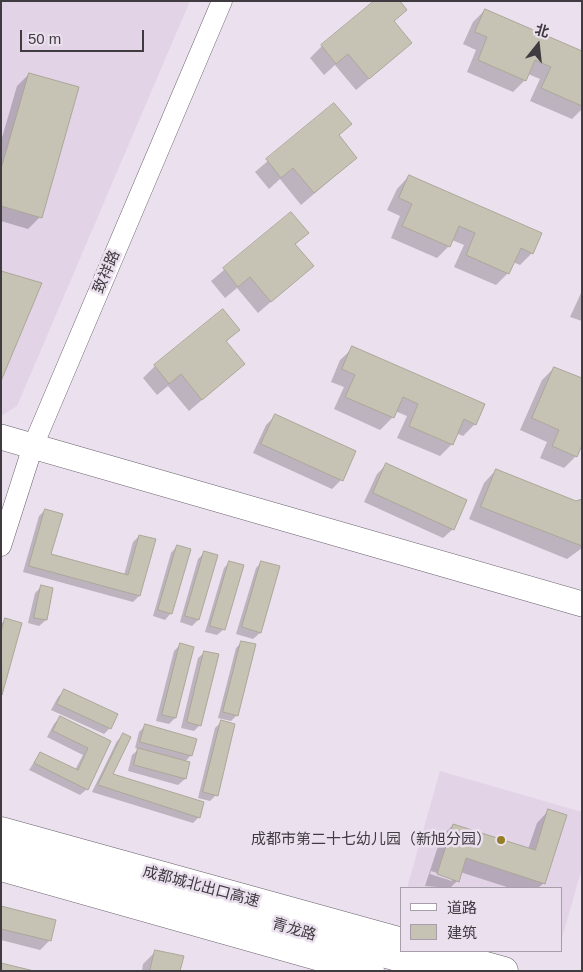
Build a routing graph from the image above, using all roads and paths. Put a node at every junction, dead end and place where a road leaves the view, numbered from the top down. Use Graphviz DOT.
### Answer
graph roads {
  1 [pos="222,1"];
  2 [pos="1,437"];
  3 [pos="33,446"];
  4 [pos="1,546"];
  5 [pos="582,604"];
  6 [pos="1,831"];
  7 [pos="1,848"];
  8 [pos="1,867"];
  9 [pos="400,941"];
  10 [pos="436,952"];
  11 [pos="370,971"];
  12 [pos="442,971"];
  13 [pos="504,971"];
  1 -- 3 [label="street, 致祥路"];
  2 -- 3 [label="street"];
  3 -- 4 [label="street, 致祥路"];
  3 -- 5 [label="street"];
  6 -- 9 [label="highway, 成都城北出口高速"];
  7 -- 12 [label="street, 青龙路"];
  8 -- 11 [label="highway"];
  10 -- 13 [label="highway"];
}
